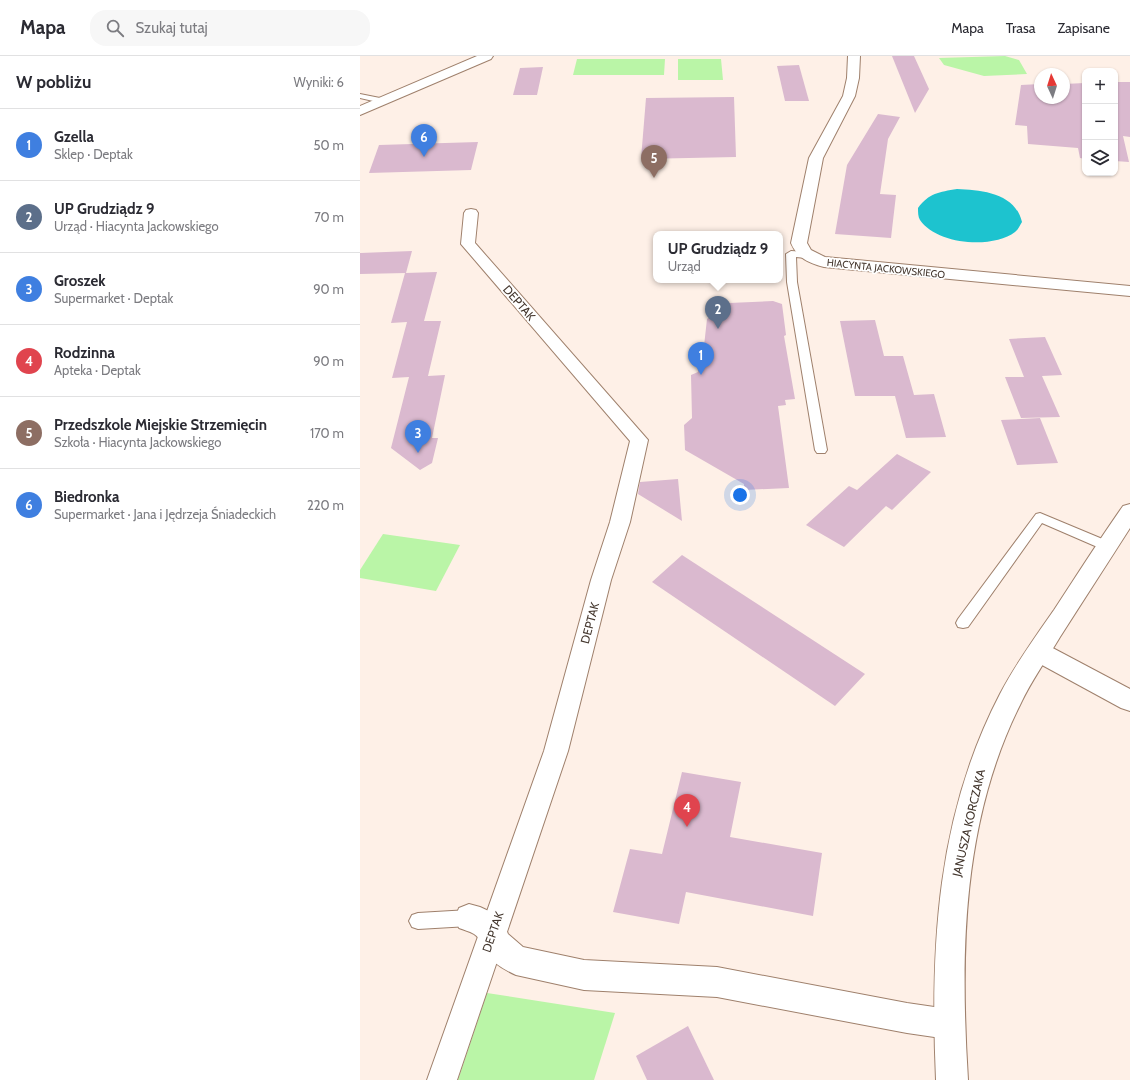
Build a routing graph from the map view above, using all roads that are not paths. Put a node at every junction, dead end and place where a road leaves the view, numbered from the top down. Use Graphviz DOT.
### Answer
graph roads {
  1 [pos="487,56"];
  2 [pos="854,56"];
  3 [pos="360,96"];
  4 [pos="382,101"];
  5 [pos="360,111"];
  6 [pos="471,213"];
  7 [pos="806,255"];
  8 [pos="1130,291"];
  9 [pos="820,450"];
  10 [pos="1130,511"];
  11 [pos="1107,546"];
  12 [pos="963,622"];
  13 [pos="1039,652"];
  14 [pos="1130,701"];
  15 [pos="418,921"];
  16 [pos="481,925"];
  17 [pos="948,1024"];
  18 [pos="442,1080"];
  19 [pos="952,1080"];
  1 -- 4 [label="street"];
  2 -- 7 [label="street"];
  3 -- 4 [label="lane"];
  4 -- 5 [label="street"];
  6 -- 16 [label="street, DEPTAK"];
  7 -- 8 [label="street, HIACYNTA JACKOWSKIEGO"];
  7 -- 9 [label="lane"];
  10 -- 11 [label="street, JANUSZA KORCZAKA"];
  11 -- 12 [label="lane"];
  11 -- 13 [label="street, JANUSZA KORCZAKA"];
  13 -- 14 [label="street"];
  13 -- 17 [label="street, JANUSZA KORCZAKA"];
  15 -- 16 [label="lane"];
  16 -- 17 [label="street"];
  16 -- 18 [label="street, DEPTAK"];
  17 -- 19 [label="street, JANUSZA KORCZAKA"];
}
